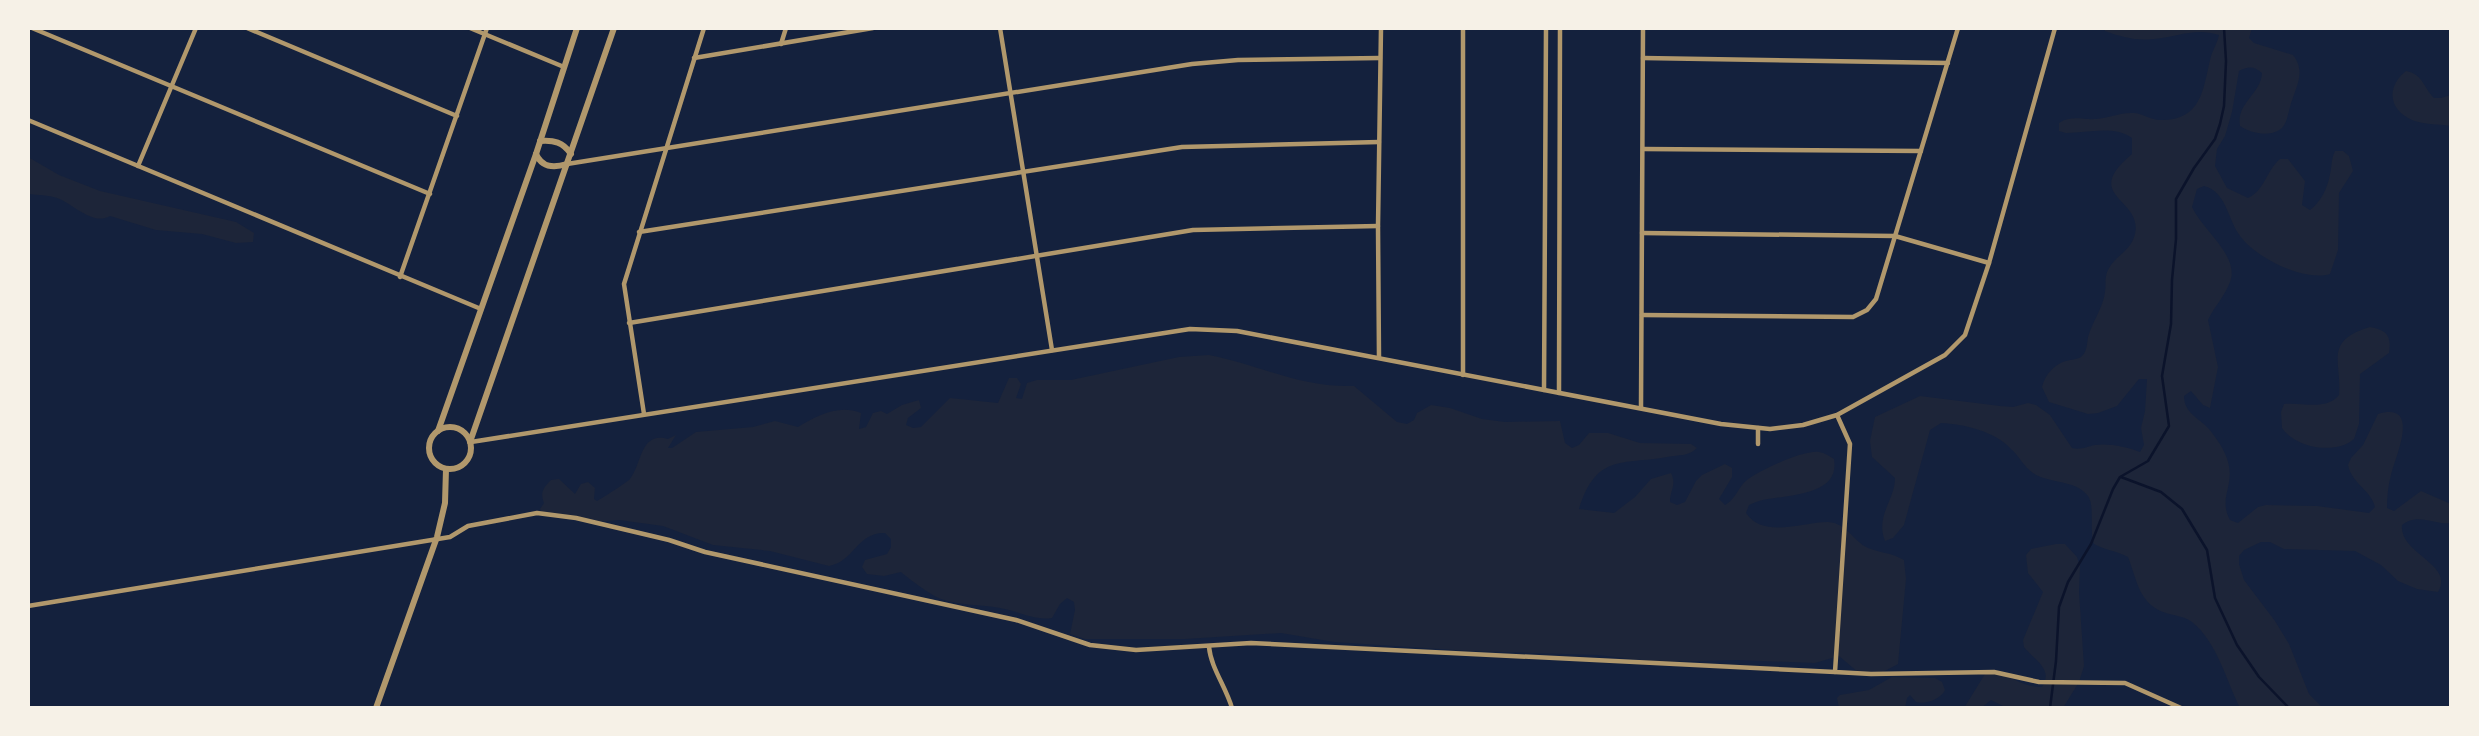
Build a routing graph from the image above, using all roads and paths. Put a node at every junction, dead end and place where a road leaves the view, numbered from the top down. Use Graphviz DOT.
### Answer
graph roads {
  1 [pos="32,28"];
  2 [pos="196,28"];
  3 [pos="247,28"];
  4 [pos="470,28"];
  5 [pos="487,28"];
  6 [pos="577,28"];
  7 [pos="614,28"];
  8 [pos="704,28"];
  9 [pos="786,28"];
  10 [pos="873,28"];
  11 [pos="1000,28"];
  12 [pos="1381,28"];
  13 [pos="1462,28"];
  14 [pos="1546,28"];
  15 [pos="1560,28"];
  16 [pos="1643,28"];
  17 [pos="1958,28"];
  18 [pos="2055,28"];
  19 [pos="485,34"];
  20 [pos="780,44"];
  21 [pos="694,58"];
  22 [pos="1380,58"];
  23 [pos="1643,58"];
  24 [pos="1948,63"];
  25 [pos="564,67"];
  26 [pos="172,86"];
  27 [pos="1011,94"];
  28 [pos="457,116"];
  29 [pos="28,120"];
  30 [pos="540,141"];
  31 [pos="1379,142"];
  32 [pos="1643,149"];
  33 [pos="667,150"];
  34 [pos="1921,151"];
  35 [pos="536,154"];
  36 [pos="571,154"];
  37 [pos="567,164"];
  38 [pos="138,166"];
  39 [pos="1024,172"];
  40 [pos="430,194"];
  41 [pos="1378,226"];
  42 [pos="639,232"];
  43 [pos="1642,233"];
  44 [pos="1895,236"];
  45 [pos="1036,257"];
  46 [pos="1989,264"];
  47 [pos="400,277"];
  48 [pos="481,309"];
  49 [pos="1642,315"];
  50 [pos="629,323"];
  51 [pos="1052,350"];
  52 [pos="1379,357"];
  53 [pos="1463,375"];
  54 [pos="1544,390"];
  55 [pos="1559,393"];
  56 [pos="1641,407"];
  57 [pos="644,414"];
  58 [pos="1837,415"];
  59 [pos="1758,428"];
  60 [pos="438,431"];
  61 [pos="470,442"];
  62 [pos="1758,444"];
  63 [pos="446,469"];
  64 [pos="437,537"];
  65 [pos="28,606"];
  66 [pos="1209,647"];
  67 [pos="1835,672"];
  68 [pos="376,708"];
  69 [pos="1232,708"];
  70 [pos="2181,708"];
  1 -- 26 [label="street"];
  2 -- 26 [label="street"];
  3 -- 28 [label="street"];
  4 -- 19 [label="street"];
  5 -- 19 [label="street"];
  6 -- 25 [label="street"];
  7 -- 36 [label="street"];
  8 -- 21 [label="street"];
  9 -- 20 [label="street"];
  10 -- 20 [label="street"];
  11 -- 27 [label="street"];
  12 -- 22 [label="street"];
  13 -- 53 [label="street"];
  14 -- 54 [label="street"];
  15 -- 55 [label="street"];
  16 -- 23 [label="street"];
  17 -- 24 [label="street"];
  18 -- 46 [label="street"];
  19 -- 25 [label="street"];
  19 -- 28 [label="street"];
  20 -- 21 [label="street"];
  21 -- 33 [label="street"];
  22 -- 27 [label="street"];
  22 -- 31 [label="street"];
  23 -- 24 [label="street"];
  23 -- 32 [label="street"];
  24 -- 34 [label="street"];
  25 -- 30 [label="street"];
  26 -- 38 [label="street"];
  26 -- 40 [label="street"];
  27 -- 33 [label="street"];
  27 -- 39 [label="street"];
  28 -- 40 [label="street"];
  29 -- 38 [label="street"];
  30 -- 35 [label="street"];
  30 -- 36 [label="street"];
  31 -- 39 [label="street"];
  31 -- 41 [label="street"];
  32 -- 34 [label="street"];
  32 -- 43 [label="street"];
  33 -- 37 [label="street"];
  33 -- 42 [label="street"];
  34 -- 44 [label="street"];
  35 -- 37 [label="street"];
  35 -- 48 [label="street"];
  36 -- 37 [label="street"];
  37 -- 61 [label="street"];
  38 -- 47 [label="street"];
  39 -- 42 [label="street"];
  39 -- 45 [label="street"];
  40 -- 47 [label="street"];
  41 -- 45 [label="street"];
  41 -- 52 [label="street"];
  42 -- 50 [label="street"];
  43 -- 44 [label="street"];
  43 -- 49 [label="street"];
  44 -- 46 [label="street"];
  44 -- 49 [label="street"];
  45 -- 50 [label="street"];
  45 -- 51 [label="street"];
  46 -- 58 [label="street"];
  47 -- 48 [label="street"];
  48 -- 60 [label="street"];
  49 -- 56 [label="street"];
  50 -- 57 [label="street"];
  51 -- 52 [label="street"];
  51 -- 57 [label="street"];
  52 -- 53 [label="street"];
  53 -- 54 [label="street"];
  54 -- 55 [label="street"];
  55 -- 56 [label="street"];
  56 -- 59 [label="street"];
  57 -- 61 [label="street"];
  58 -- 59 [label="street"];
  58 -- 67 [label="street"];
  59 -- 62 [label="street"];
  60 -- 61 [label="street"];
  60 -- 63 [label="street"];
  61 -- 63 [label="street"];
  63 -- 64 [label="street"];
  64 -- 65 [label="street"];
  64 -- 66 [label="street"];
  64 -- 68 [label="street"];
  66 -- 67 [label="street"];
  66 -- 69 [label="street"];
  67 -- 70 [label="street"];
}
